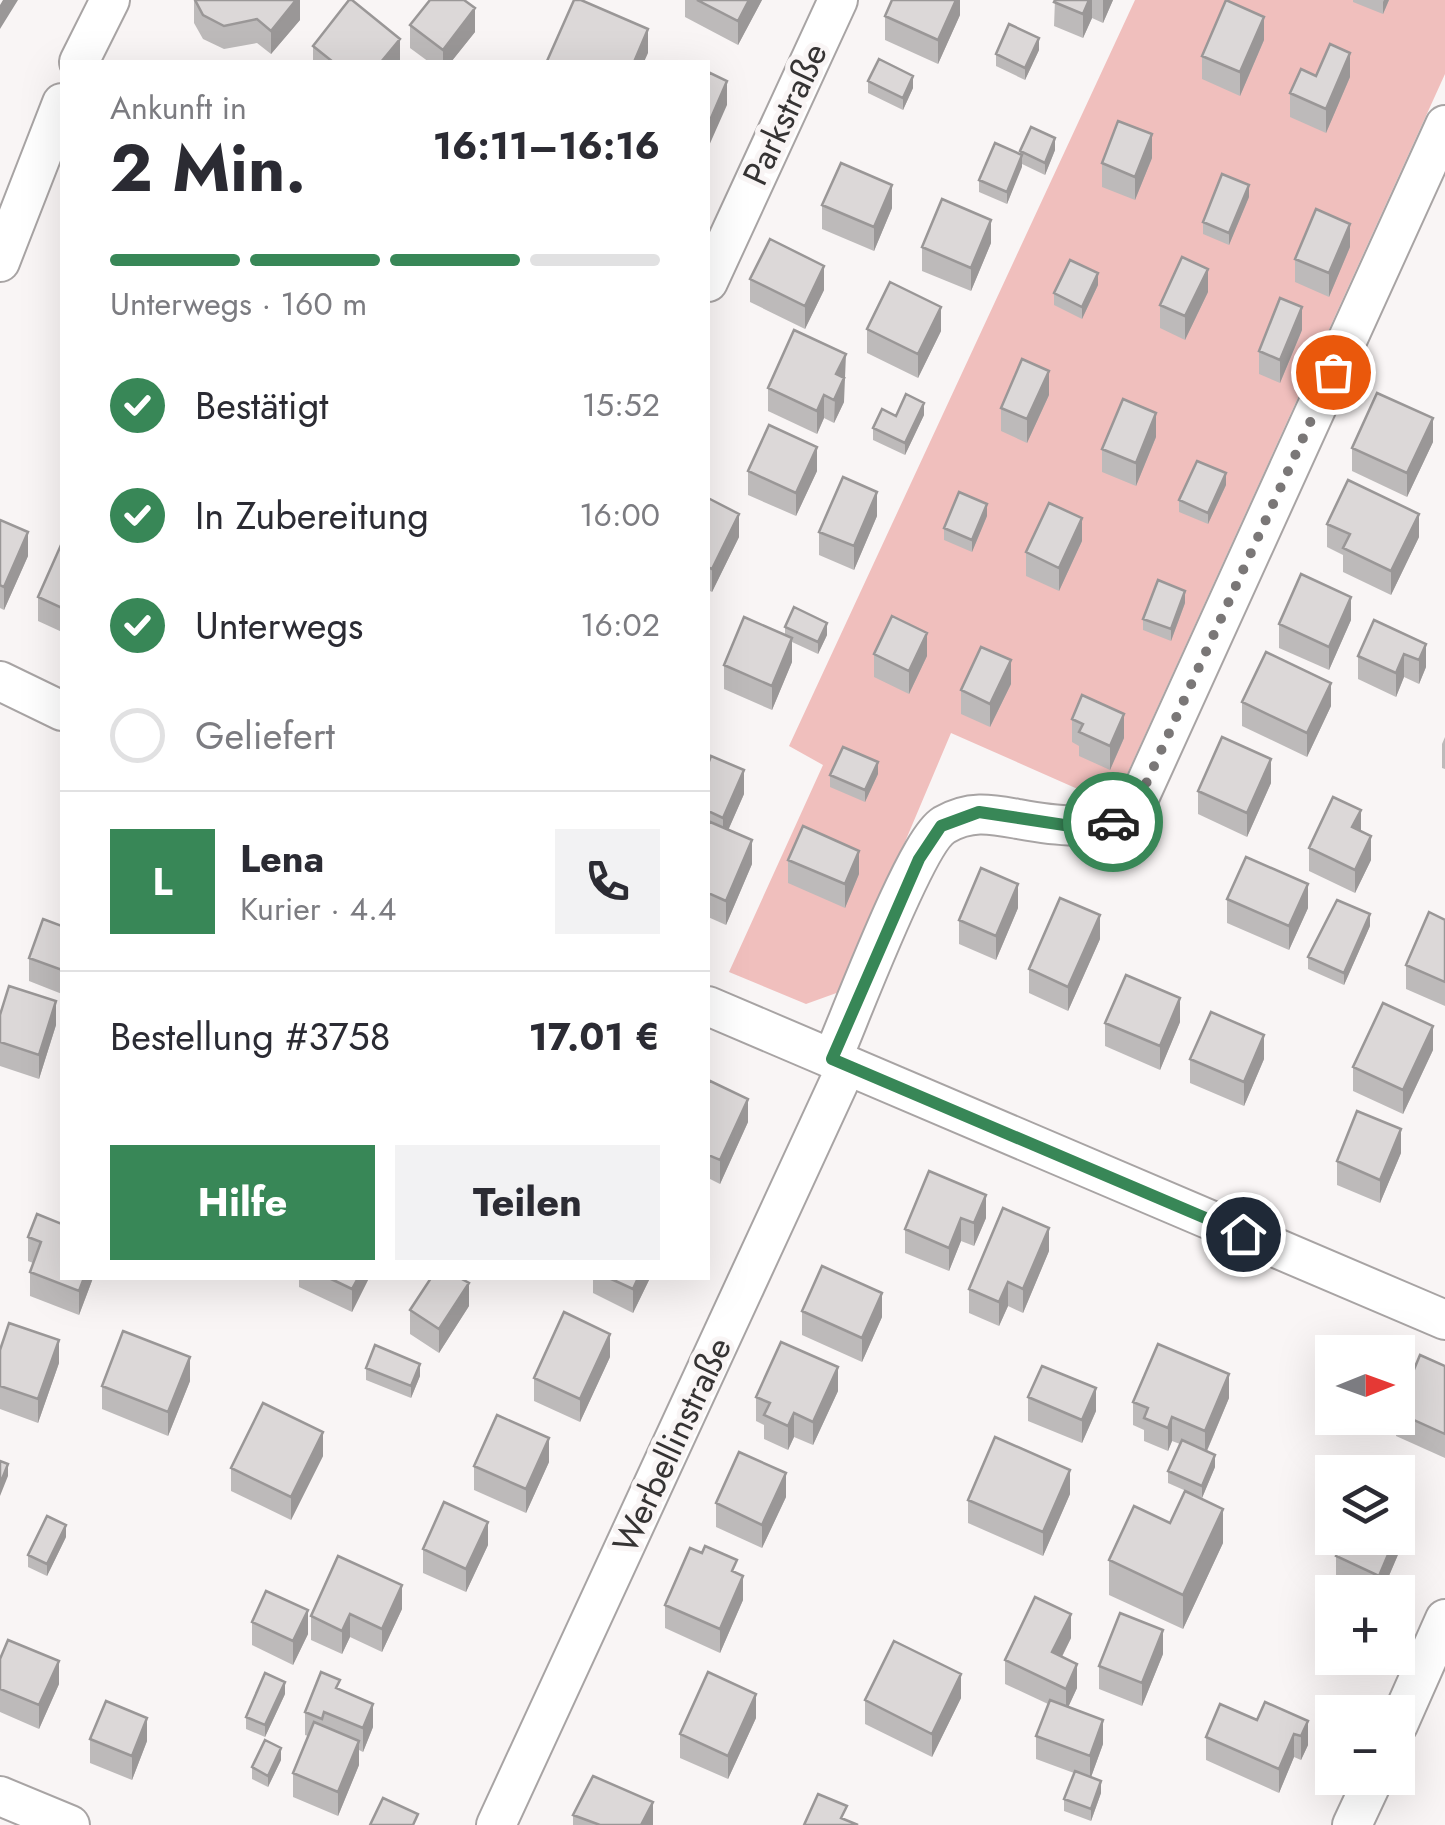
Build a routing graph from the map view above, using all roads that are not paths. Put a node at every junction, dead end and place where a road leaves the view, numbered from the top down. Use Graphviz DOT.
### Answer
graph roads {
  1 [pos="110,0"];
  2 [pos="838,0"];
  3 [pos="79,60"];
  4 [pos="60,108"];
  5 [pos="1445,125"];
  6 [pos="0,262"];
  7 [pos="710,278"];
  8 [pos="0,681"];
  9 [pos="60,709"];
  10 [pos="710,1007"];
  11 [pos="840,1062"];
  12 [pos="1445,1320"];
  13 [pos="1445,1620"];
  14 [pos="1411,1695"];
  15 [pos="1366,1795"];
  16 [pos="0,1796"];
  17 [pos="70,1825"];
  18 [pos="496,1825"];
  19 [pos="1352,1825"];
  1 -- 3 [label="street"];
  2 -- 7 [label="street, Parkstraße"];
  4 -- 6 [label="street"];
  5 -- 11 [label="street, Werbellinstraße"];
  8 -- 9 [label="street"];
  10 -- 11 [label="street"];
  11 -- 12 [label="street"];
  11 -- 18 [label="street, Werbellinstraße"];
  13 -- 14 [label="street"];
  15 -- 19 [label="street"];
  16 -- 17 [label="street"];
}
